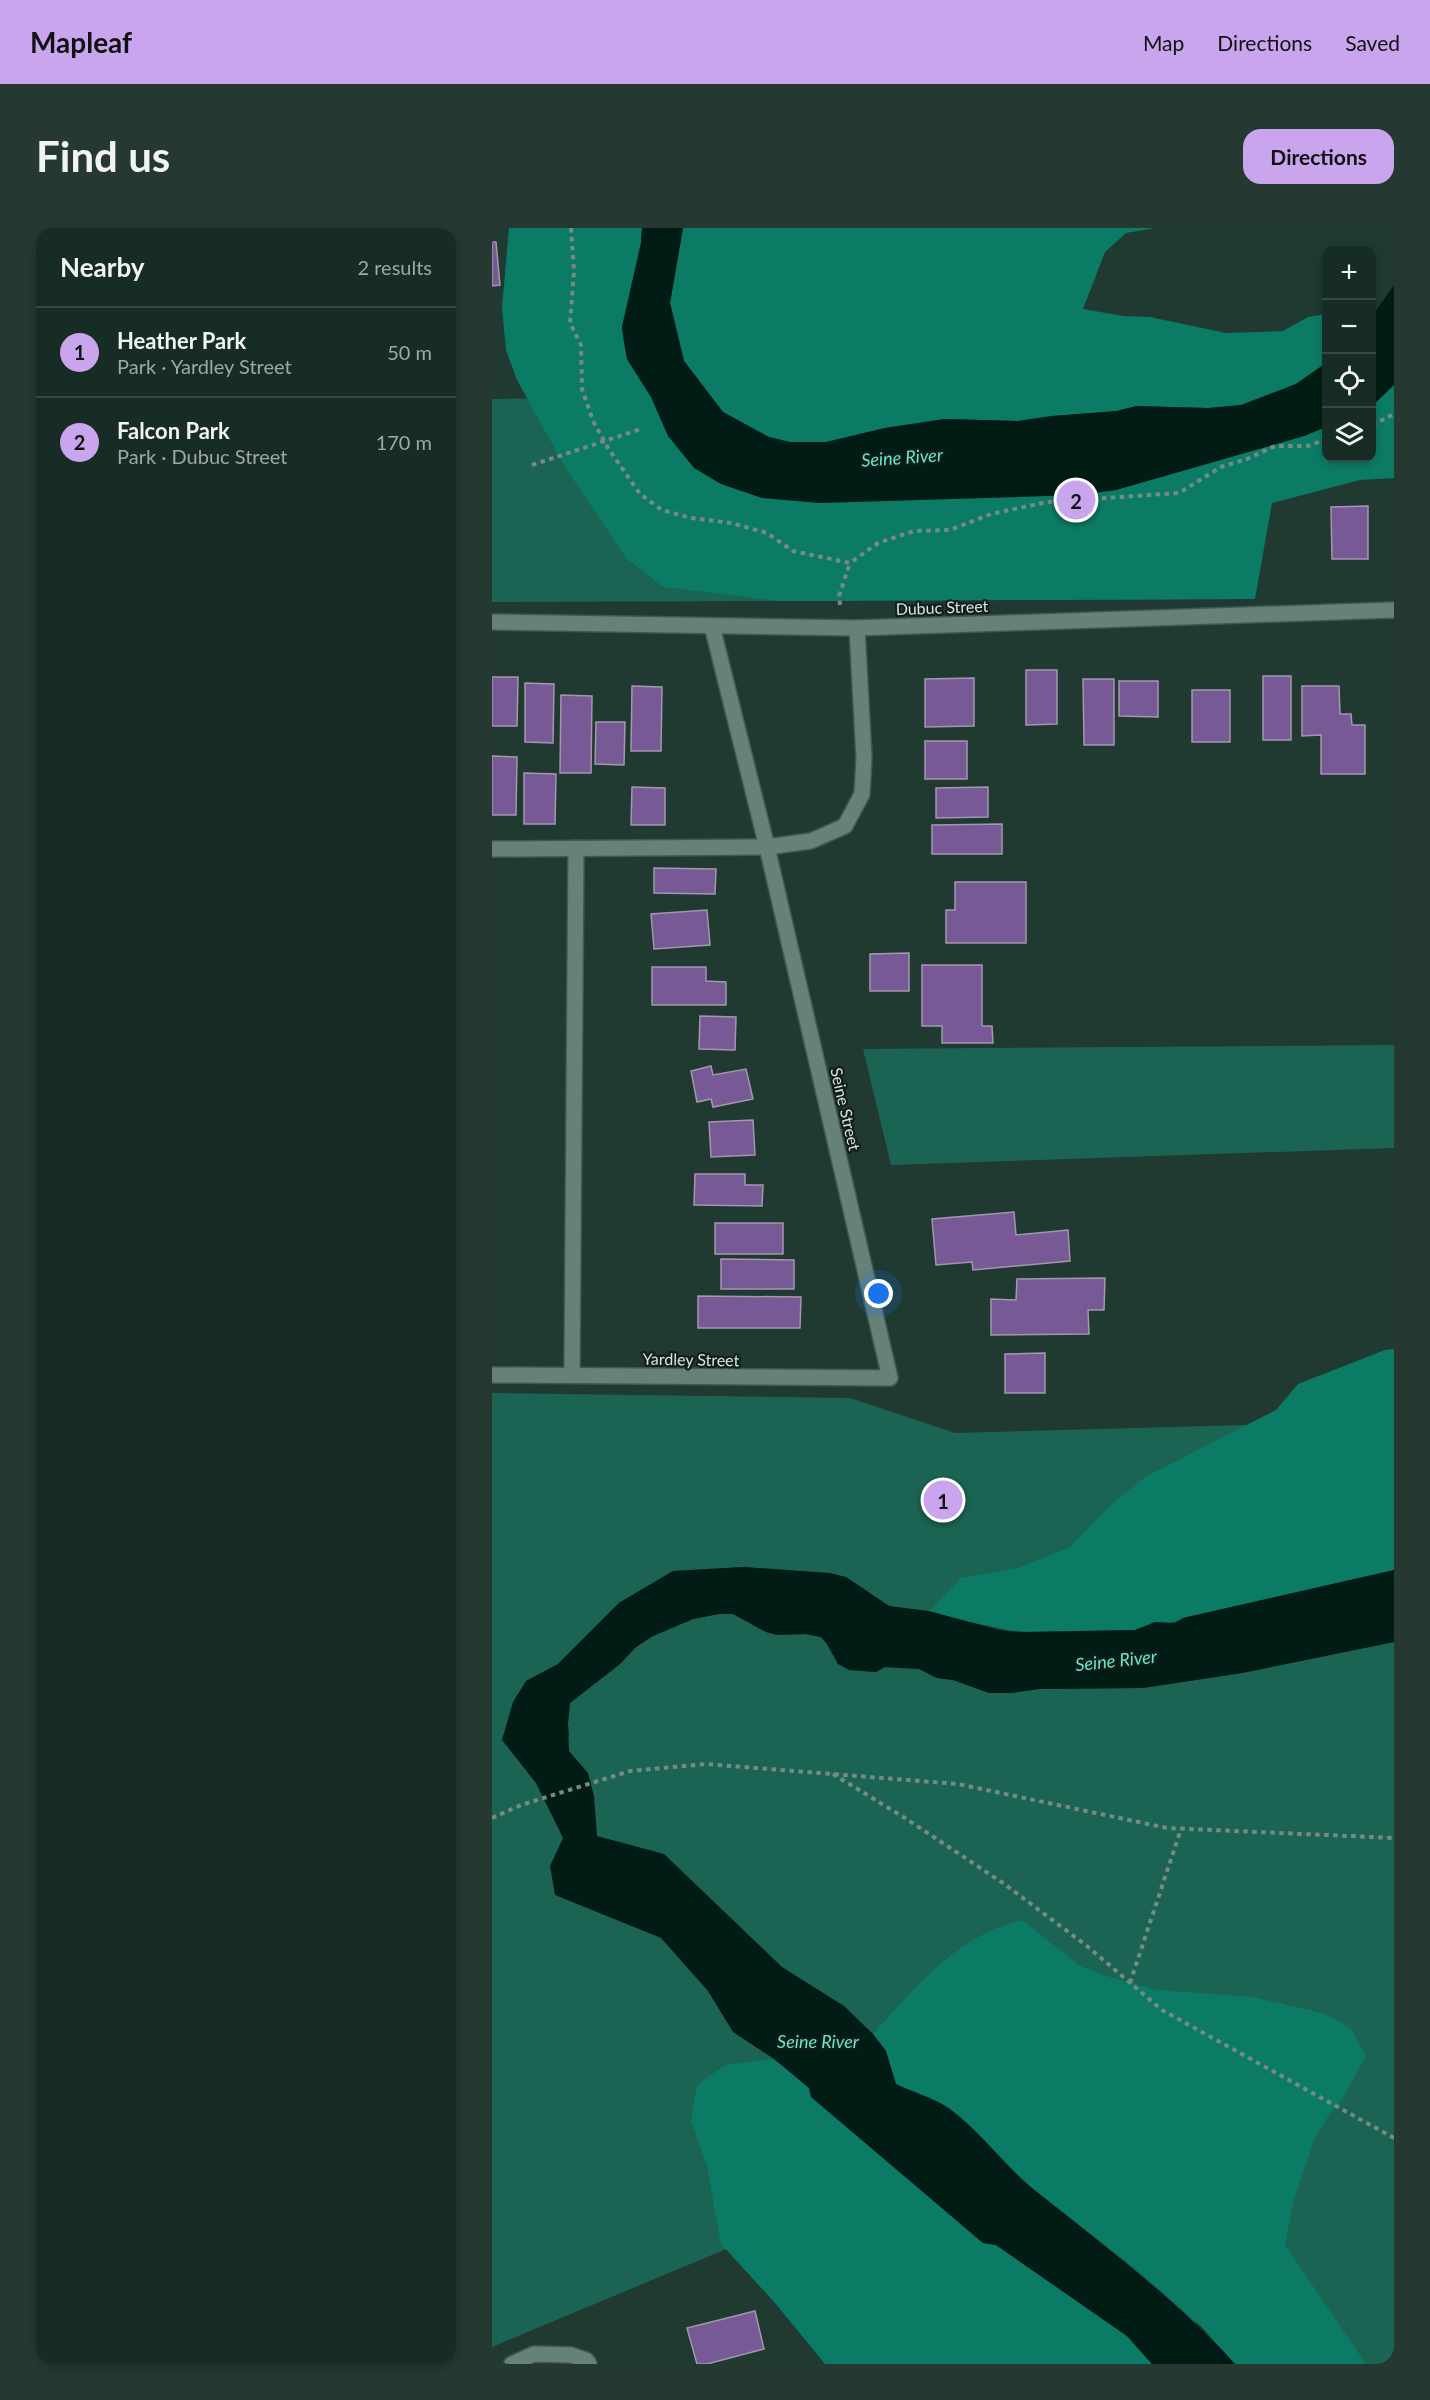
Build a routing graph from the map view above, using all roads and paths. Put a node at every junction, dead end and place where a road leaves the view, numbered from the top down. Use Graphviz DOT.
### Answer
graph roads {
  1 [pos="571,228"];
  2 [pos="1394,414"];
  3 [pos="1376,423"];
  4 [pos="641,429"];
  5 [pos="604,441"];
  6 [pos="1322,441"];
  7 [pos="532,465"];
  8 [pos="850,563"];
  9 [pos="1394,610"];
  10 [pos="492,622"];
  11 [pos="712,626"];
  12 [pos="849,628"];
  13 [pos="767,847"];
  14 [pos="576,848"];
  15 [pos="492,849"];
  16 [pos="492,1375"];
  17 [pos="572,1375"];
  18 [pos="890,1378"];
  19 [pos="831,1773"];
  20 [pos="492,1818"];
  21 [pos="1181,1829"];
  22 [pos="1394,1838"];
  23 [pos="1130,1983"];
  24 [pos="1394,2138"];
  25 [pos="512,2364"];
  26 [pos="589,2364"];
  1 -- 5 [label="path"];
  2 -- 3 [label="path"];
  4 -- 5 [label="path"];
  5 -- 7 [label="path"];
  5 -- 8 [label="path"];
  6 -- 8 [label="path"];
  8 -- 12 [label="path"];
  9 -- 12 [label="street, Dubuc Street"];
  10 -- 11 [label="street, Dubuc Street"];
  11 -- 12 [label="street, Dubuc Street"];
  11 -- 13 [label="street, Seine Street"];
  12 -- 13 [label="street"];
  13 -- 14 [label="street"];
  13 -- 18 [label="street, Seine Street"];
  14 -- 15 [label="street"];
  14 -- 17 [label="street"];
  16 -- 17 [label="street, Yardley Street"];
  17 -- 18 [label="street, Yardley Street"];
  19 -- 20 [label="path"];
  19 -- 21 [label="path"];
  19 -- 23 [label="path"];
  21 -- 22 [label="path"];
  21 -- 23 [label="path"];
  23 -- 24 [label="path"];
  25 -- 26 [label="street"];
}
